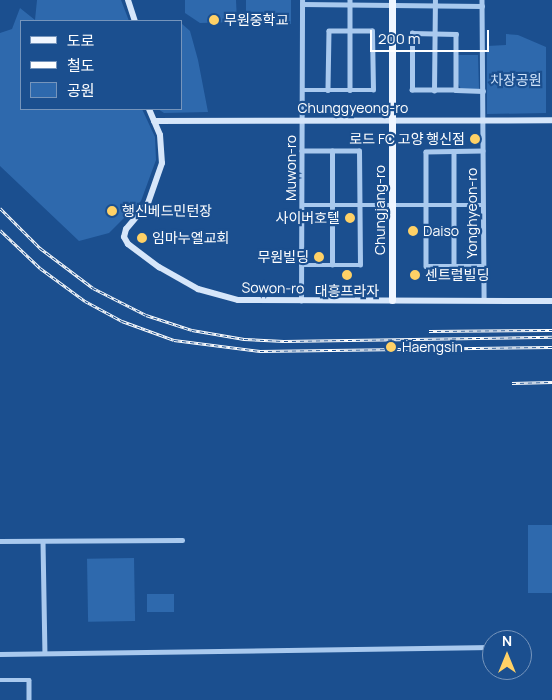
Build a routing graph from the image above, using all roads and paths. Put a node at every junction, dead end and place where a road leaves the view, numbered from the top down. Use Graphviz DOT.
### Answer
graph roads {
  1 [pos="128,0"];
  2 [pos="482,0"];
  3 [pos="302,2"];
  4 [pos="350,2"];
  5 [pos="392,3"];
  6 [pos="435,3"];
  7 [pos="482,6"];
  8 [pos="135,20"];
  9 [pos="349,31"];
  10 [pos="434,33"];
  11 [pos="302,90"];
  12 [pos="328,90"];
  13 [pos="350,90"];
  14 [pos="456,90"];
  15 [pos="434,91"];
  16 [pos="483,91"];
  17 [pos="149,110"];
  18 [pos="302,120"];
  19 [pos="483,120"];
  20 [pos="552,120"];
  21 [pos="154,121"];
  22 [pos="392,121"];
  23 [pos="302,151"];
  24 [pos="332,151"];
  25 [pos="483,151"];
  26 [pos="454,152"];
  27 [pos="302,205"];
  28 [pos="331,205"];
  29 [pos="360,205"];
  30 [pos="393,205"];
  31 [pos="426,205"];
  32 [pos="454,205"];
  33 [pos="483,205"];
  34 [pos="332,265"];
  35 [pos="301,266"];
  36 [pos="454,266"];
  37 [pos="484,266"];
  38 [pos="392,300"];
  39 [pos="484,300"];
  40 [pos="301,301"];
  41 [pos="552,301"];
  42 [pos="43,540"];
  43 [pos="182,540"];
  44 [pos="0,541"];
  45 [pos="482,647"];
  46 [pos="0,654"];
  47 [pos="45,654"];
  48 [pos="0,680"];
  49 [pos="29,700"];
  1 -- 8 [label="main road"];
  2 -- 7 [label="street, Yonghyeon-ro"];
  3 -- 4 [label="street, Muwon-ro"];
  3 -- 11 [label="street, Muwon-ro"];
  4 -- 5 [label="street, Muwon-ro"];
  4 -- 9 [label="street"];
  5 -- 6 [label="street"];
  5 -- 22 [label="main road, Chungjang-ro"];
  6 -- 7 [label="street"];
  6 -- 10 [label="street"];
  7 -- 16 [label="street, Yonghyeon-ro"];
  9 -- 12 [label="street"];
  9 -- 13 [label="street"];
  9 -- 13 [label="street"];
  10 -- 14 [label="street"];
  10 -- 15 [label="street"];
  10 -- 15 [label="street"];
  11 -- 12 [label="street"];
  11 -- 18 [label="street, Muwon-ro"];
  12 -- 13 [label="street"];
  14 -- 15 [label="street"];
  14 -- 16 [label="street"];
  16 -- 19 [label="street, Yonghyeon-ro"];
  17 -- 21 [label="main road, Sowon-ro"];
  18 -- 21 [label="main road, Chunggyeong-ro"];
  18 -- 22 [label="main road, Chunggyeong-ro"];
  18 -- 23 [label="street, Muwon-ro"];
  19 -- 20 [label="main road, Chunggyeong-ro"];
  19 -- 22 [label="main road, Chunggyeong-ro"];
  19 -- 25 [label="street, Yonghyeon-ro"];
  21 -- 40 [label="main road, Sowon-ro"];
  22 -- 30 [label="main road, Chungjang-ro"];
  23 -- 24 [label="street"];
  23 -- 27 [label="street, Muwon-ro"];
  24 -- 28 [label="street"];
  24 -- 29 [label="street"];
  25 -- 26 [label="street"];
  25 -- 33 [label="street, Yonghyeon-ro"];
  26 -- 31 [label="street"];
  26 -- 32 [label="street"];
  27 -- 28 [label="street"];
  27 -- 35 [label="street, Muwon-ro"];
  28 -- 29 [label="street"];
  28 -- 34 [label="street"];
  29 -- 30 [label="street"];
  29 -- 34 [label="street"];
  30 -- 31 [label="street"];
  30 -- 38 [label="main road, Chungjang-ro"];
  31 -- 32 [label="street"];
  31 -- 36 [label="street"];
  32 -- 33 [label="street"];
  32 -- 36 [label="street"];
  33 -- 37 [label="street, Yonghyeon-ro"];
  34 -- 35 [label="street"];
  35 -- 40 [label="street, Muwon-ro"];
  36 -- 37 [label="street"];
  37 -- 39 [label="street, Yonghyeon-ro"];
  38 -- 39 [label="main road, Sowon-ro"];
  38 -- 40 [label="main road, Sowon-ro"];
  39 -- 41 [label="main road, Sowon-ro"];
  42 -- 43 [label="street"];
  42 -- 44 [label="street"];
  42 -- 47 [label="street"];
  45 -- 47 [label="street"];
  46 -- 47 [label="street"];
  48 -- 49 [label="street"];
}
